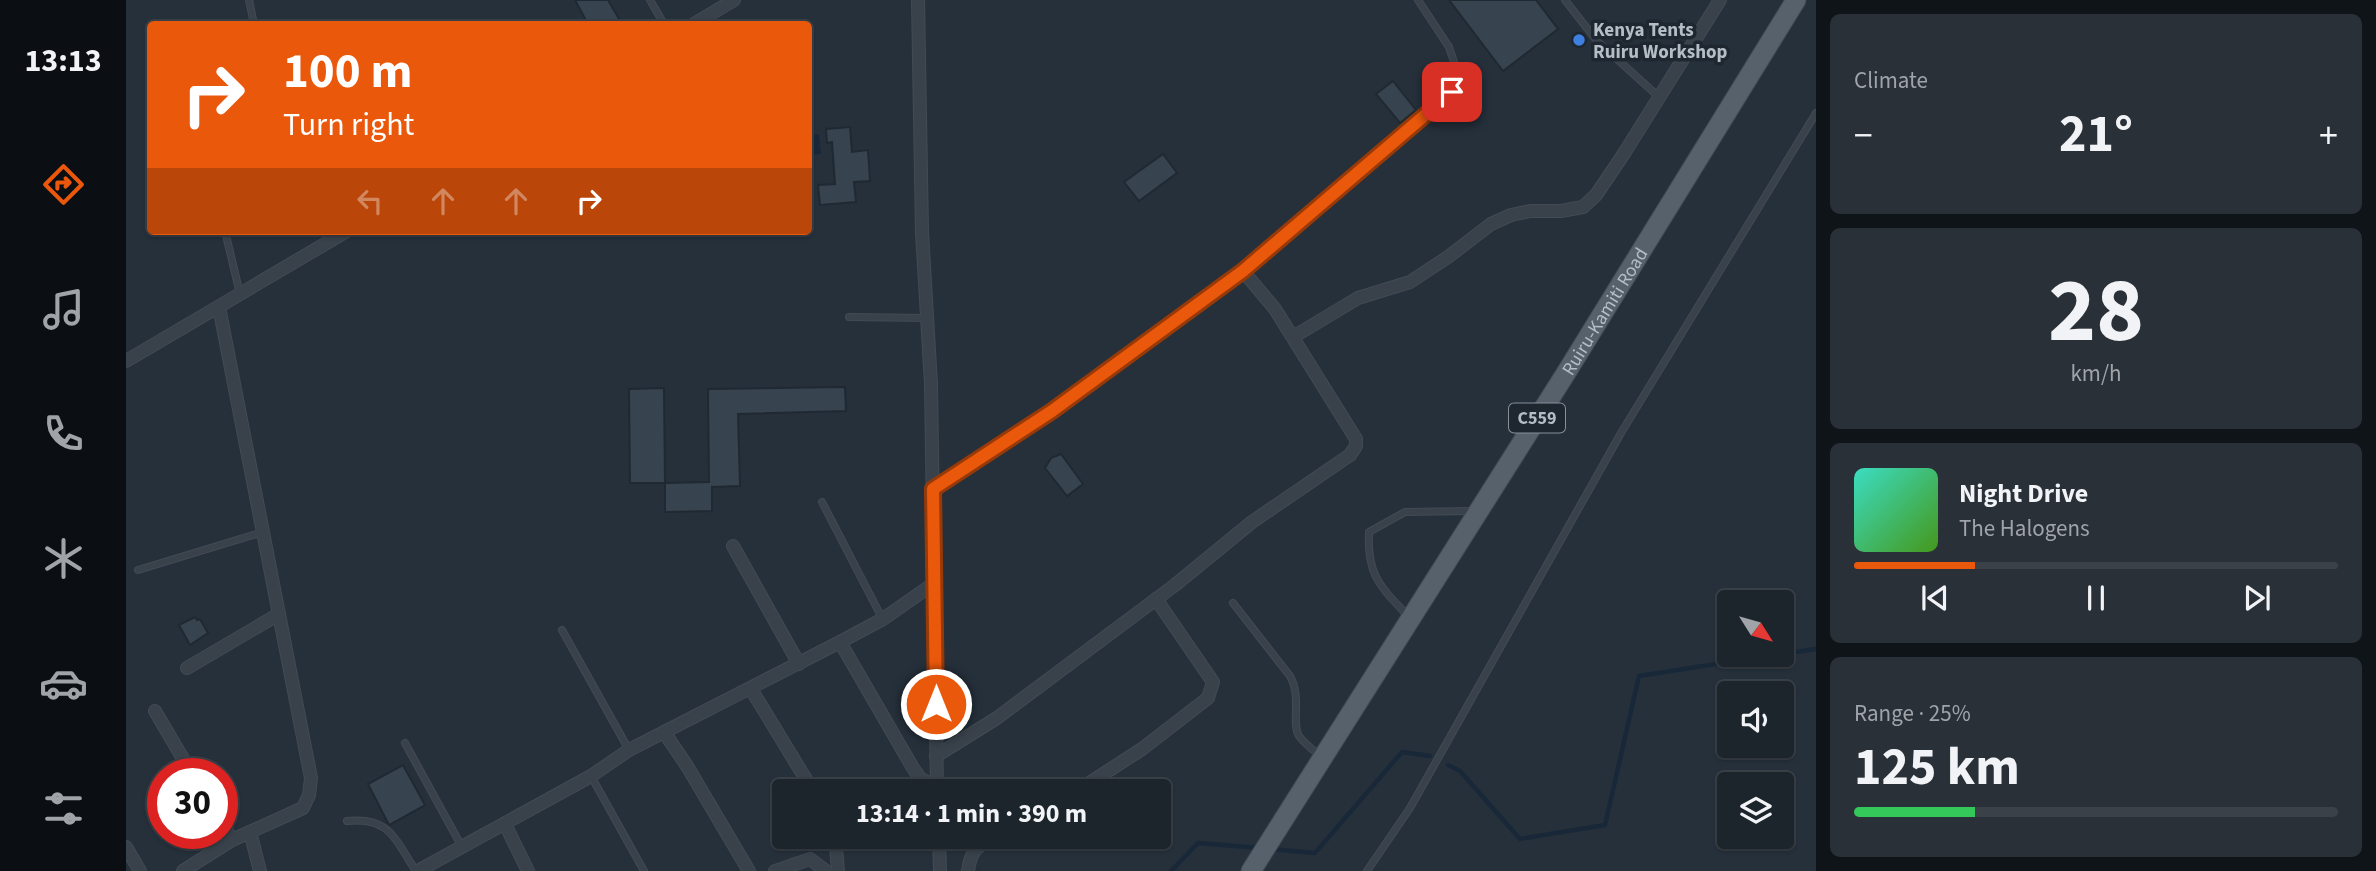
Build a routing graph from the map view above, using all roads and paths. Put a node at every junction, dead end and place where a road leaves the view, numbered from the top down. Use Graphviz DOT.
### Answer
graph roads {
  1 [pos="249,0"];
  2 [pos="650,0"];
  3 [pos="734,0"];
  4 [pos="918,0"];
  5 [pos="1418,0"];
  6 [pos="1565,0"];
  7 [pos="1720,0"];
  8 [pos="1796,0"];
  9 [pos="253,21"];
  10 [pos="662,21"];
  11 [pos="699,21"];
  12 [pos="1659,97"];
  13 [pos="1816,113"];
  14 [pos="226,235"];
  15 [pos="331,235"];
  16 [pos="1243,271"];
  17 [pos="240,294"];
  18 [pos="219,307"];
  19 [pos="849,317"];
  20 [pos="928,318"];
  21 [pos="1293,337"];
  22 [pos="126,361"];
  23 [pos="933,489"];
  24 [pos="822,502"];
  25 [pos="1478,511"];
  26 [pos="263,532"];
  27 [pos="733,546"];
  28 [pos="138,570"];
  29 [pos="936,582"];
  30 [pos="1156,598"];
  31 [pos="1233,603"];
  32 [pos="279,614"];
  33 [pos="883,619"];
  34 [pos="1412,619"];
  35 [pos="562,631"];
  36 [pos="840,642"];
  37 [pos="799,664"];
  38 [pos="187,668"];
  39 [pos="751,689"];
  40 [pos="155,711"];
  41 [pos="664,732"];
  42 [pos="405,743"];
  43 [pos="629,750"];
  44 [pos="936,756"];
  45 [pos="183,758"];
  46 [pos="1322,758"];
  47 [pos="591,776"];
  48 [pos="806,779"];
  49 [pos="921,779"];
  50 [pos="937,779"];
  51 [pos="1096,779"];
  52 [pos="347,821"];
  53 [pos="505,824"];
  54 [pos="250,832"];
  55 [pos="238,837"];
  56 [pos="126,847"];
  57 [pos="463,847"];
  58 [pos="218,849"];
  59 [pos="836,849"];
  60 [pos="939,849"];
  61 [pos="975,849"];
  62 [pos="140,871"];
  63 [pos="183,871"];
  64 [pos="260,871"];
  65 [pos="417,871"];
  66 [pos="528,871"];
  67 [pos="644,871"];
  68 [pos="749,871"];
  69 [pos="775,871"];
  70 [pos="826,871"];
  71 [pos="838,871"];
  72 [pos="940,871"];
  73 [pos="968,871"];
  74 [pos="1251,871"];
  75 [pos="1367,871"];
  1 -- 9 [label="lane"];
  2 -- 10 [label="lane"];
  3 -- 11 [label="street"];
  4 -- 20 [label="street"];
  5 -- 16 [label="lane"];
  6 -- 12 [label="lane"];
  7 -- 12 [label="street"];
  8 -- 25 [label="main road, Ruiru-Kamiti Road / C559"];
  12 -- 21 [label="street"];
  13 -- 75 [label="lane"];
  14 -- 17 [label="lane"];
  15 -- 17 [label="street"];
  16 -- 21 [label="street"];
  16 -- 23 [label="street"];
  17 -- 18 [label="street"];
  18 -- 22 [label="street"];
  18 -- 26 [label="street"];
  19 -- 20 [label="lane"];
  20 -- 23 [label="street"];
  21 -- 30 [label="street"];
  23 -- 29 [label="street"];
  24 -- 33 [label="lane"];
  25 -- 34 [label="main road, Ruiru-Kamiti Road / C559"];
  25 -- 34 [label="lane"];
  26 -- 28 [label="lane"];
  26 -- 32 [label="street"];
  27 -- 37 [label="street"];
  29 -- 33 [label="street"];
  29 -- 44 [label="street"];
  30 -- 44 [label="street"];
  30 -- 51 [label="street"];
  31 -- 46 [label="lane"];
  32 -- 38 [label="street"];
  32 -- 54 [label="street"];
  33 -- 36 [label="street"];
  34 -- 46 [label="main road, Ruiru-Kamiti Road / C559"];
  35 -- 43 [label="lane"];
  36 -- 37 [label="street"];
  36 -- 49 [label="street"];
  37 -- 39 [label="street"];
  39 -- 41 [label="street"];
  39 -- 48 [label="street"];
  40 -- 45 [label="street"];
  41 -- 43 [label="street"];
  41 -- 68 [label="street"];
  42 -- 57 [label="lane"];
  43 -- 47 [label="street"];
  44 -- 50 [label="street"];
  46 -- 74 [label="main road, Ruiru-Kamiti Road / C559"];
  47 -- 53 [label="street"];
  47 -- 67 [label="lane"];
  52 -- 65 [label="lane"];
  53 -- 57 [label="street"];
  53 -- 66 [label="street"];
  54 -- 55 [label="street"];
  54 -- 64 [label="street"];
  56 -- 62 [label="street"];
  57 -- 65 [label="street"];
  58 -- 63 [label="street"];
  59 -- 71 [label="street"];
  60 -- 72 [label="street"];
  61 -- 73 [label="street"];
  69 -- 70 [label="street"];
}
